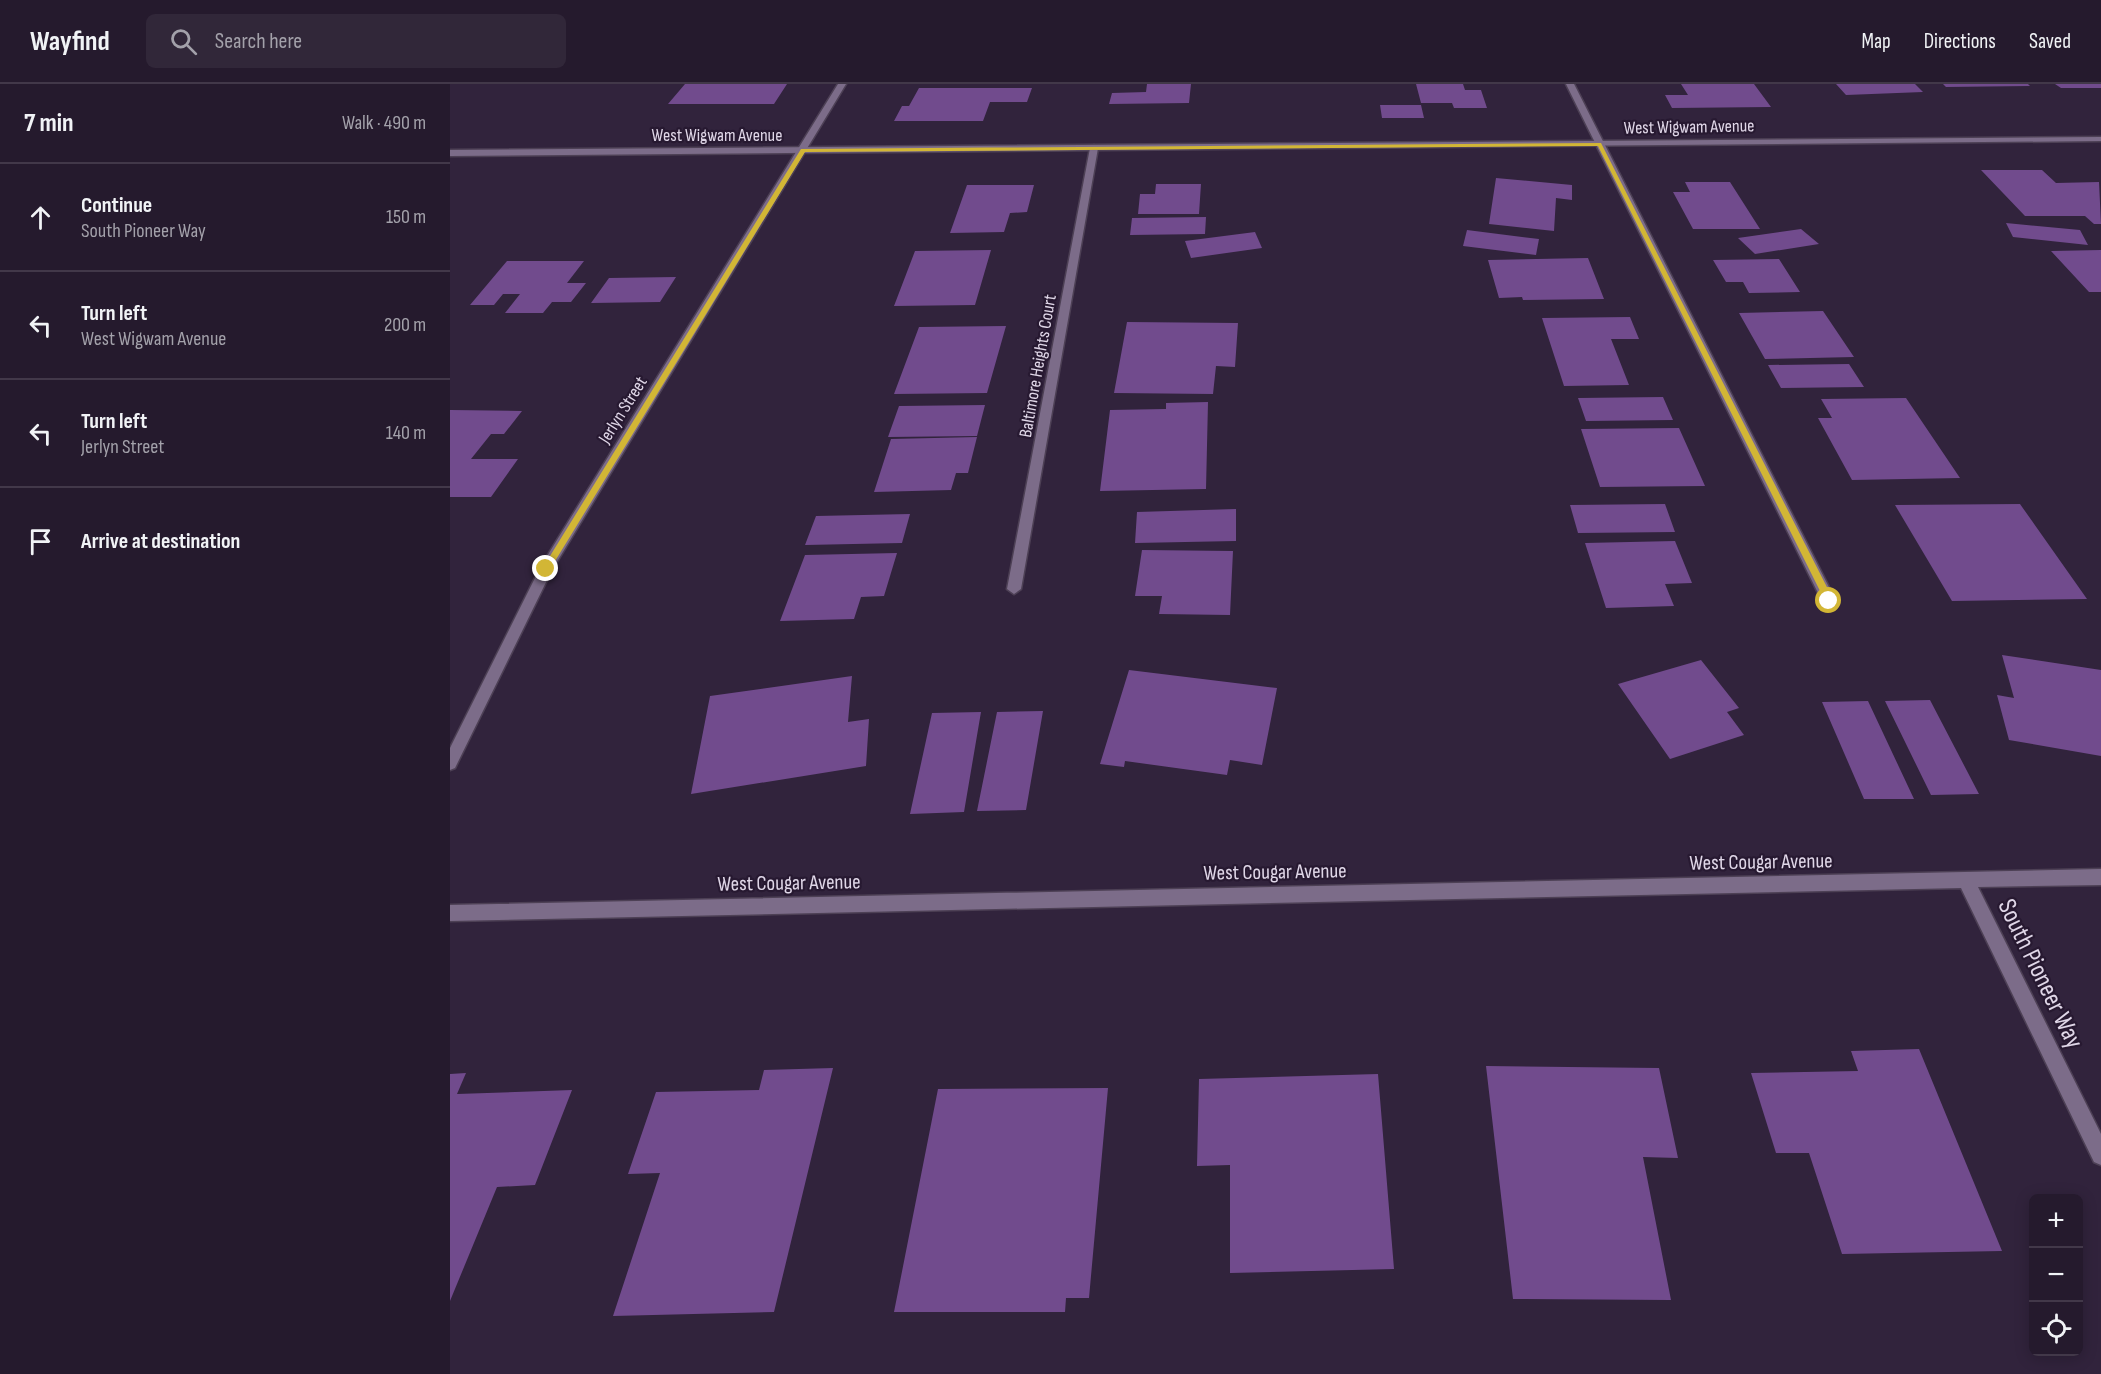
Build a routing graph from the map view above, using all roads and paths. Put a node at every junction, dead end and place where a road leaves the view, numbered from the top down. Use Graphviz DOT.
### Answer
graph roads {
  1 [pos="842,84"];
  2 [pos="1570,84"];
  3 [pos="2101,139"];
  4 [pos="1599,144"];
  5 [pos="1094,148"];
  6 [pos="803,150"];
  7 [pos="450,153"];
  8 [pos="1014,589"];
  9 [pos="1829,601"];
  10 [pos="450,763"];
  11 [pos="2101,877"];
  12 [pos="1966,880"];
  13 [pos="450,912"];
  14 [pos="2101,1155"];
  1 -- 6 [label="street, Jerlyn Street"];
  2 -- 4 [label="street"];
  3 -- 4 [label="street, West Wigwam Avenue"];
  4 -- 5 [label="street, West Wigwam Avenue"];
  4 -- 9 [label="street"];
  5 -- 6 [label="street, West Wigwam Avenue"];
  5 -- 8 [label="street, Baltimore Heights Court"];
  6 -- 7 [label="street, West Wigwam Avenue"];
  6 -- 10 [label="street, Jerlyn Street"];
  11 -- 12 [label="street, West Cougar Avenue"];
  12 -- 13 [label="street, West Cougar Avenue"];
  12 -- 14 [label="street, South Pioneer Way"];
}
